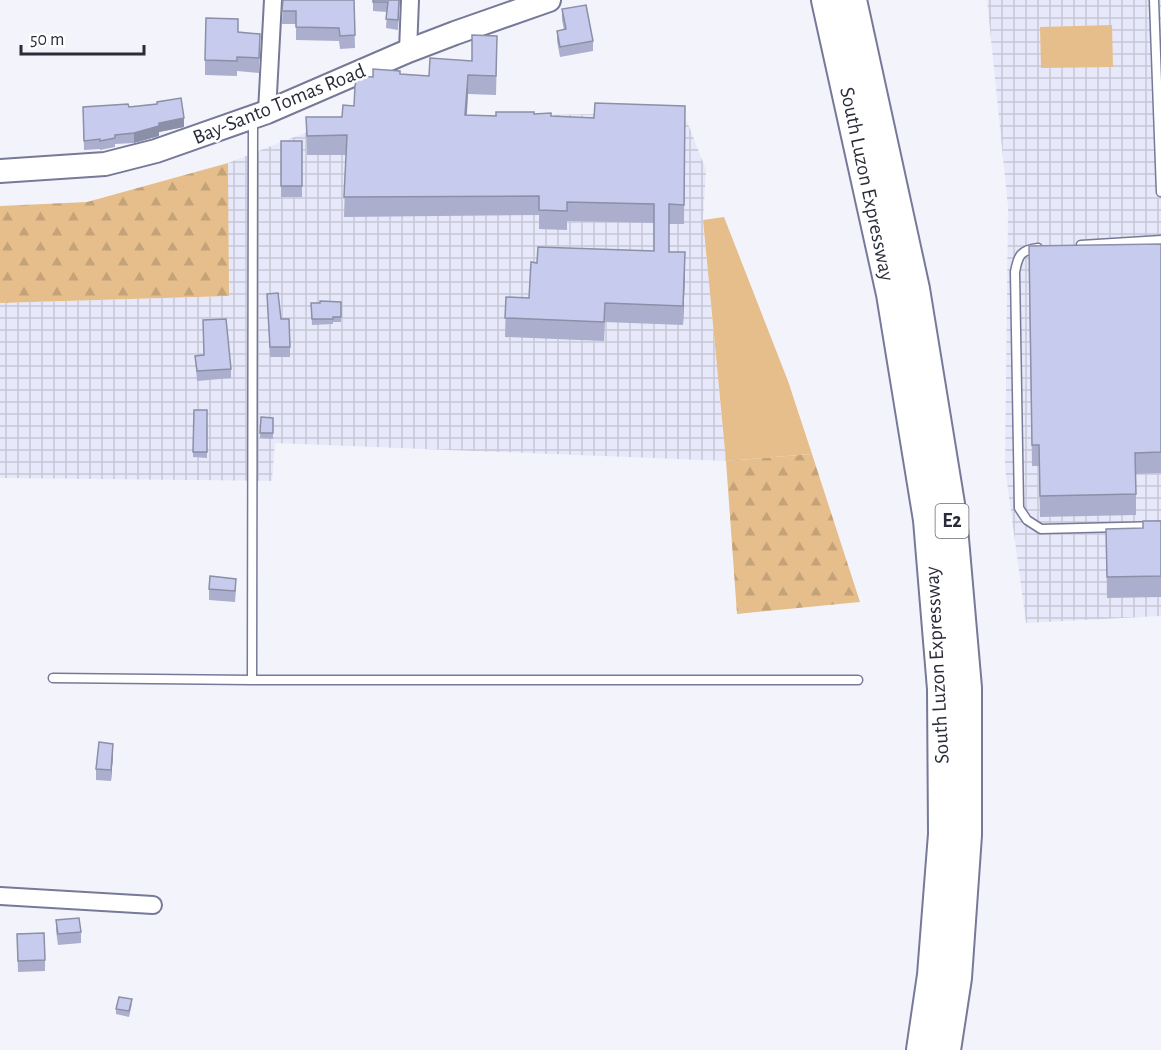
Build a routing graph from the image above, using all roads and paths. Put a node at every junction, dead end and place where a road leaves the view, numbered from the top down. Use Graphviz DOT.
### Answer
graph roads {
  1 [pos="273,0"];
  2 [pos="410,0"];
  3 [pos="549,0"];
  4 [pos="1154,0"];
  5 [pos="835,1"];
  6 [pos="408,51"];
  7 [pos="260,115"];
  8 [pos="0,171"];
  9 [pos="1161,192"];
  10 [pos="1161,240"];
  11 [pos="1072,246"];
  12 [pos="1050,248"];
  13 [pos="1161,526"];
  14 [pos="53,678"];
  15 [pos="252,680"];
  16 [pos="858,680"];
  17 [pos="0,896"];
  18 [pos="153,905"];
  19 [pos="921,1050"];
  20 [pos="946,1050"];
  1 -- 7 [label="street"];
  2 -- 6 [label="street"];
  3 -- 6 [label="main road, Bay-Santo Tomas Road"];
  4 -- 9 [label="lane"];
  5 -- 19 [label="highway, South Luzon Expressway / E2"];
  5 -- 20 [label="highway, South Luzon Expressway / E2"];
  6 -- 7 [label="main road, Bay-Santo Tomas Road"];
  7 -- 8 [label="main road, Bay-Santo Tomas Road"];
  7 -- 15 [label="lane"];
  10 -- 11 [label="lane"];
  12 -- 13 [label="lane"];
  14 -- 15 [label="lane"];
  15 -- 16 [label="lane"];
  17 -- 18 [label="street"];
}
